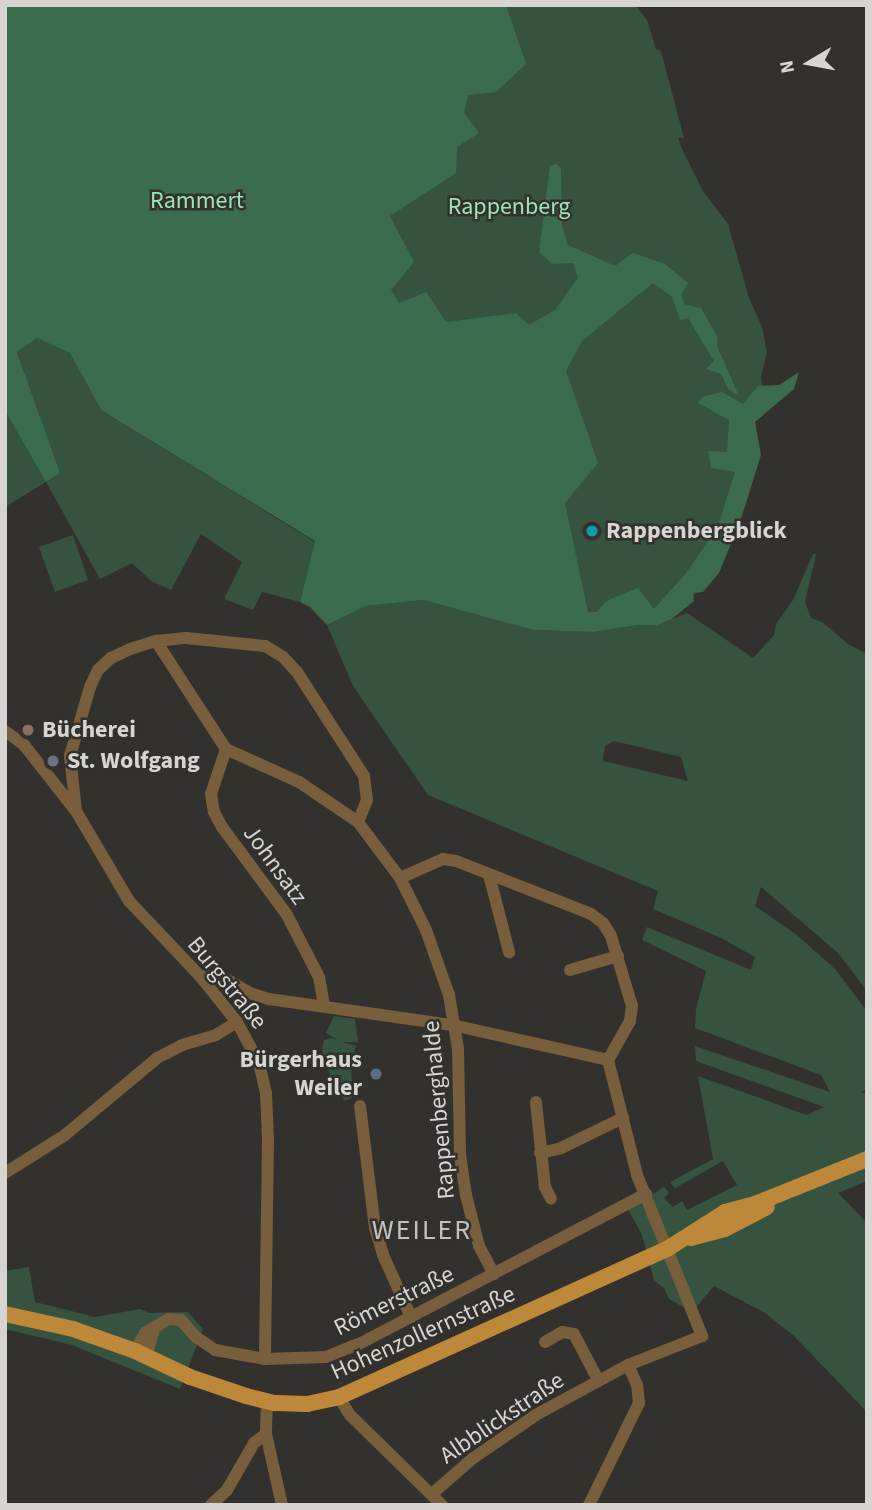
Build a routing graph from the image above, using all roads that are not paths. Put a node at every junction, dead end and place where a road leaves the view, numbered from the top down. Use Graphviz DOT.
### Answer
graph roads {
  1 [pos="156,642"];
  2 [pos="5,731"];
  3 [pos="226,748"];
  4 [pos="76,811"];
  5 [pos="359,822"];
  6 [pos="489,875"];
  7 [pos="400,878"];
  8 [pos="509,951"];
  9 [pos="618,957"];
  10 [pos="570,971"];
  11 [pos="200,976"];
  12 [pos="324,1005"];
  13 [pos="237,1022"];
  14 [pos="452,1025"];
  15 [pos="608,1060"];
  16 [pos="536,1102"];
  17 [pos="360,1106"];
  18 [pos="623,1118"];
  19 [pos="540,1153"];
  20 [pos="867,1159"];
  21 [pos="5,1173"];
  22 [pos="646,1194"];
  23 [pos="551,1199"];
  24 [pos="667,1249"];
  25 [pos="494,1274"];
  26 [pos="5,1314"];
  27 [pos="411,1317"];
  28 [pos="544,1342"];
  29 [pos="141,1354"];
  30 [pos="265,1359"];
  31 [pos="628,1365"];
  32 [pos="597,1380"];
  33 [pos="339,1397"];
  34 [pos="267,1401"];
  35 [pos="266,1434"];
  36 [pos="433,1493"];
  37 [pos="211,1505"];
  38 [pos="282,1505"];
  39 [pos="442,1505"];
  40 [pos="589,1505"];
  1 -- 3 [label="street"];
  1 -- 4 [label="street"];
  1 -- 5 [label="street"];
  2 -- 4 [label="street, Burgstraße"];
  3 -- 5 [label="street, Rappenberghalde"];
  3 -- 12 [label="street, Johnsatz"];
  4 -- 11 [label="street, Burgstraße"];
  5 -- 7 [label="street, Rappenberghalde"];
  6 -- 7 [label="street"];
  6 -- 8 [label="street"];
  6 -- 9 [label="street"];
  7 -- 14 [label="street, Rappenberghalde"];
  9 -- 10 [label="street"];
  9 -- 15 [label="street"];
  11 -- 12 [label="street"];
  11 -- 13 [label="street, Burgstraße"];
  12 -- 14 [label="street"];
  13 -- 21 [label="street"];
  13 -- 30 [label="street, Burgstraße"];
  14 -- 15 [label="street"];
  14 -- 25 [label="street, Rappenberghalde"];
  15 -- 18 [label="street"];
  16 -- 19 [label="street"];
  17 -- 27 [label="street"];
  18 -- 19 [label="street"];
  18 -- 22 [label="street"];
  19 -- 23 [label="street"];
  20 -- 24 [label="main road, Hohenzollernstraße"];
  22 -- 24 [label="street"];
  22 -- 25 [label="street, Römerstraße"];
  24 -- 31 [label="street, Albblickstraße"];
  24 -- 33 [label="main road, Hohenzollernstraße"];
  25 -- 27 [label="street, Römerstraße"];
  26 -- 29 [label="main road, Hohenzollernstraße"];
  27 -- 30 [label="street, Römerstraße"];
  28 -- 32 [label="street, Albblickstraße"];
  29 -- 30 [label="street, Römerstraße"];
  29 -- 34 [label="main road, Hohenzollernstraße"];
  31 -- 32 [label="street, Albblickstraße"];
  31 -- 40 [label="street"];
  32 -- 36 [label="street, Albblickstraße"];
  33 -- 34 [label="main road, Hohenzollernstraße"];
  33 -- 36 [label="street"];
  34 -- 35 [label="street"];
  35 -- 37 [label="street"];
  35 -- 38 [label="street"];
  36 -- 39 [label="street"];
}
